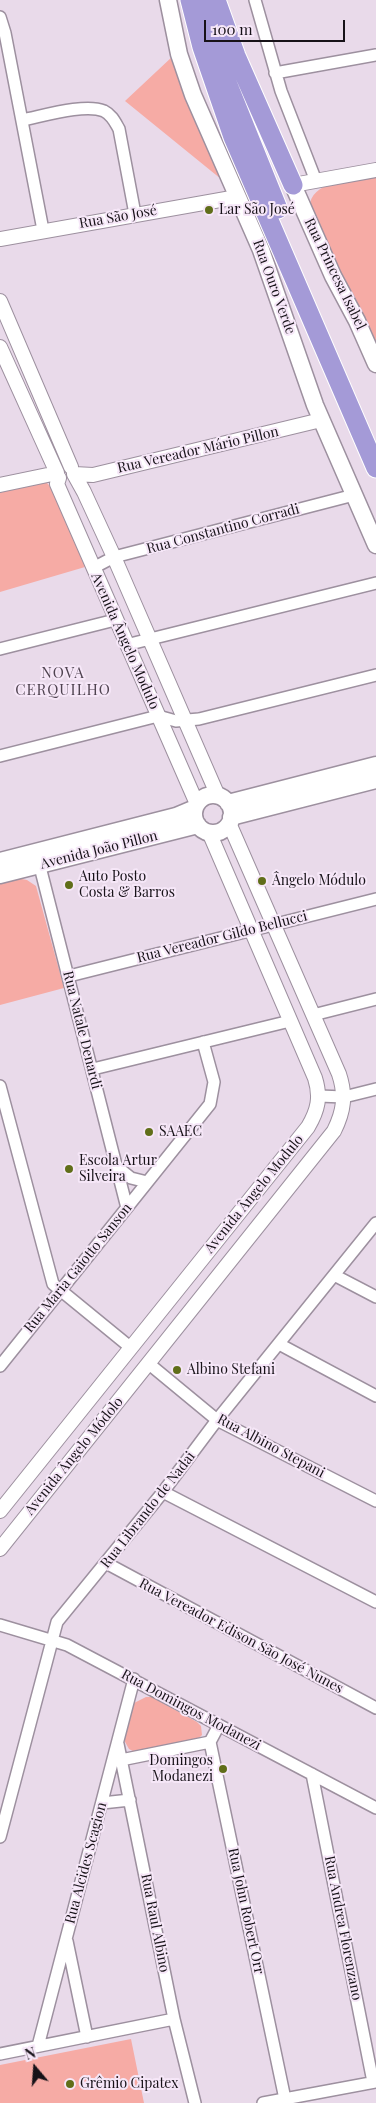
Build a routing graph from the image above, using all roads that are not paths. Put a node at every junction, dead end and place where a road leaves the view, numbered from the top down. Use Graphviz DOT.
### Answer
graph roads {
  1 [pos="168,0"];
  2 [pos="190,0"];
  3 [pos="204,0"];
  4 [pos="216,0"];
  5 [pos="255,0"];
  6 [pos="0,17"];
  7 [pos="376,55"];
  8 [pos="275,73"];
  9 [pos="22,120"];
  10 [pos="376,170"];
  11 [pos="316,181"];
  12 [pos="293,185"];
  13 [pos="237,197"];
  14 [pos="135,214"];
  15 [pos="43,230"];
  16 [pos="0,239"];
  17 [pos="0,301"];
  18 [pos="0,347"];
  19 [pos="376,364"];
  20 [pos="321,420"];
  21 [pos="376,435"];
  22 [pos="376,468"];
  23 [pos="73,470"];
  24 [pos="58,475"];
  25 [pos="0,485"];
  26 [pos="354,495"];
  27 [pos="376,545"];
  28 [pos="114,557"];
  29 [pos="93,568"];
  30 [pos="376,583"];
  31 [pos="115,620"];
  32 [pos="149,640"];
  33 [pos="126,645"];
  34 [pos="0,650"];
  35 [pos="376,675"];
  36 [pos="158,716"];
  37 [pos="185,721"];
  38 [pos="0,756"];
  39 [pos="376,765"];
  40 [pos="376,780"];
  41 [pos="196,806"];
  42 [pos="226,810"];
  43 [pos="203,829"];
  44 [pos="38,859"];
  45 [pos="0,862"];
  46 [pos="0,875"];
  47 [pos="376,899"];
  48 [pos="274,924"];
  49 [pos="251,930"];
  50 [pos="68,976"];
  51 [pos="376,999"];
  52 [pos="313,1015"];
  53 [pos="290,1021"];
  54 [pos="203,1042"];
  55 [pos="92,1069"];
  56 [pos="0,1086"];
  57 [pos="376,1089"];
  58 [pos="320,1096"];
  59 [pos="344,1097"];
  60 [pos="12,1131"];
  61 [pos="0,1134"];
  62 [pos="116,1165"];
  63 [pos="147,1182"];
  64 [pos="126,1208"];
  65 [pos="376,1223"];
  66 [pos="334,1275"];
  67 [pos="60,1291"];
  68 [pos="376,1296"];
  69 [pos="152,1321"];
  70 [pos="170,1335"];
  71 [pos="278,1344"];
  72 [pos="130,1347"];
  73 [pos="148,1363"];
  74 [pos="0,1366"];
  75 [pos="111,1372"];
  76 [pos="130,1386"];
  77 [pos="376,1396"];
  78 [pos="217,1420"];
  79 [pos="163,1492"];
  80 [pos="376,1501"];
  81 [pos="0,1511"];
  82 [pos="0,1548"];
  83 [pos="106,1563"];
  84 [pos="376,1602"];
  85 [pos="0,1625"];
  86 [pos="52,1640"];
  87 [pos="134,1680"];
  88 [pos="376,1708"];
  89 [pos="219,1725"];
  90 [pos="210,1742"];
  91 [pos="118,1743"];
  92 [pos="122,1760"];
  93 [pos="312,1774"];
  94 [pos="130,1800"];
  95 [pos="102,1803"];
  96 [pos="376,1808"];
  97 [pos="0,1837"];
  98 [pos="67,1937"];
  99 [pos="174,2020"];
  100 [pos="87,2037"];
  101 [pos="38,2046"];
  102 [pos="0,2054"];
  103 [pos="375,2082"];
  104 [pos="285,2099"];
  105 [pos="195,2103"];
  106 [pos="263,2103"];
  1 -- 13 [label="main road, Rua Ouro Verde"];
  2 -- 22 [label="highway"];
  3 -- 21 [label="highway"];
  4 -- 12 [label="highway"];
  5 -- 8 [label="street"];
  6 -- 9 [label="street"];
  7 -- 8 [label="street"];
  8 -- 11 [label="street"];
  9 -- 14 [label="street"];
  9 -- 15 [label="street"];
  10 -- 11 [label="street"];
  11 -- 12 [label="street"];
  12 -- 19 [label="main road, Rua Princesa Isabel"];
  13 -- 14 [label="street, Rua São José"];
  13 -- 20 [label="main road, Rua Ouro Verde"];
  14 -- 15 [label="street, Rua São José"];
  15 -- 16 [label="street, Rua São José"];
  17 -- 23 [label="street, Avenida Ângelo Modulo"];
  18 -- 24 [label="street, Avenida Ângelo Modulo"];
  20 -- 23 [label="street, Rua Vereador Mário Pillon"];
  20 -- 26 [label="main road, Rua Ouro Verde"];
  23 -- 24 [label="street"];
  23 -- 28 [label="street, Avenida Ângelo Modulo"];
  24 -- 25 [label="street"];
  24 -- 29 [label="street, Avenida Ângelo Modulo"];
  26 -- 27 [label="main road, Rua Ouro Verde"];
  26 -- 28 [label="street, Rua Constantino Corradi"];
  28 -- 29 [label="street, Rua Constantino Corradi"];
  28 -- 32 [label="street, Avenida Ângelo Modulo"];
  29 -- 31 [label="street, Avenida Ângelo Modulo"];
  30 -- 32 [label="street"];
  31 -- 33 [label="street, Avenida Ângelo Modulo"];
  31 -- 34 [label="street"];
  32 -- 33 [label="street"];
  32 -- 37 [label="street, Avenida Ângelo Modulo"];
  33 -- 36 [label="street, Avenida Ângelo Modulo"];
  35 -- 37 [label="street"];
  36 -- 37 [label="street"];
  36 -- 38 [label="street"];
  36 -- 41 [label="street, Avenida Ângelo Modulo"];
  37 -- 42 [label="street, Avenida Ângelo Modulo"];
  39 -- 42 [label="main road"];
  40 -- 42 [label="main road"];
  41 -- 42 [label="main road"];
  41 -- 43 [label="main road"];
  41 -- 44 [label="main road, Avenida João Pillon"];
  42 -- 43 [label="main road"];
  42 -- 48 [label="street, Avenida Ângelo Modulo"];
  43 -- 44 [label="main road, Avenida João Pillon"];
  43 -- 49 [label="street"];
  44 -- 45 [label="main road, Avenida João Pillon"];
  44 -- 46 [label="main road, Avenida João Pillon"];
  44 -- 50 [label="street, Rua Natale Denardi"];
  47 -- 48 [label="street, Rua Vereador Gildo Bellucci"];
  48 -- 49 [label="street, Rua Vereador Gildo Bellucci"];
  48 -- 52 [label="street, Avenida Ângelo Modulo"];
  49 -- 50 [label="street, Rua Vereador Gildo Bellucci"];
  49 -- 53 [label="street"];
  50 -- 55 [label="street, Rua Natale Denardi"];
  51 -- 52 [label="street"];
  52 -- 59 [label="street, Avenida Ângelo Modulo"];
  53 -- 54 [label="street"];
  53 -- 58 [label="street"];
  54 -- 55 [label="street"];
  54 -- 63 [label="street, Rua Maria Gaiotto Sanson"];
  55 -- 62 [label="street, Rua Natale Denardi"];
  56 -- 60 [label="street"];
  57 -- 59 [label="street"];
  58 -- 59 [label="street"];
  58 -- 69 [label="street, Avenida Ângelo Modulo"];
  59 -- 70 [label="street, Avenida Ângelo Modulo"];
  60 -- 61 [label="street"];
  60 -- 67 [label="street"];
  62 -- 63 [label="street"];
  62 -- 64 [label="street, Rua Natale Denardi"];
  63 -- 64 [label="street, Rua Maria Gaiotto Sanson"];
  64 -- 67 [label="street, Rua Maria Gaiotto Sanson"];
  65 -- 66 [label="street, Rua Librando de Nadai"];
  66 -- 68 [label="street"];
  66 -- 71 [label="street, Rua Librando de Nadai"];
  67 -- 72 [label="street"];
  67 -- 74 [label="street, Rua Maria Gaiotto Sanson"];
  69 -- 70 [label="street"];
  69 -- 72 [label="street, Avenida Ângelo Modulo"];
  70 -- 73 [label="street, Avenida Ângelo Modulo"];
  71 -- 77 [label="street"];
  71 -- 78 [label="street, Rua Librando de Nadai"];
  72 -- 75 [label="street, Avenida Ângelo Modulo"];
  73 -- 76 [label="street, Avenida Ângelo Módolo"];
  73 -- 78 [label="street, Rua Albino Stepani"];
  75 -- 76 [label="street"];
  75 -- 81 [label="street, Avenida Ângelo Modulo"];
  76 -- 82 [label="street, Avenida Ângelo Módolo"];
  78 -- 79 [label="street, Rua Librando de Nadai"];
  78 -- 80 [label="street, Rua Albino Stepani"];
  79 -- 83 [label="street, Rua Librando de Nadai"];
  79 -- 84 [label="street"];
  83 -- 86 [label="street, Rua Librando de Nadai"];
  83 -- 88 [label="street, Rua Vereador Edison São José Nunes"];
  85 -- 86 [label="street, Rua Domingos Modanezi"];
  86 -- 87 [label="street, Rua Domingos Modanezi"];
  86 -- 97 [label="street, Rua Librando de Nadai"];
  87 -- 89 [label="street, Rua Domingos Modanezi"];
  87 -- 91 [label="street, Rua Alcides Scagion"];
  89 -- 90 [label="street"];
  89 -- 93 [label="street, Rua Domingos Modanezi"];
  90 -- 92 [label="street"];
  90 -- 104 [label="street, Rua John Robert Orr"];
  91 -- 92 [label="street, Rua Raul Albino"];
  91 -- 95 [label="street, Rua Alcides Scagion"];
  92 -- 94 [label="street, Rua Raul Albino"];
  93 -- 96 [label="street, Rua Domingos Modanezi"];
  93 -- 103 [label="street, Rua Andrea Florenzano"];
  94 -- 95 [label="street"];
  94 -- 99 [label="street, Rua Raul Albino"];
  95 -- 98 [label="street, Rua Alcides Scagion"];
  98 -- 100 [label="street"];
  98 -- 101 [label="street, Rua Alcides Scagion"];
  99 -- 100 [label="street"];
  99 -- 105 [label="street, Rua Raul Albino"];
  100 -- 101 [label="street"];
  101 -- 102 [label="street"];
  103 -- 104 [label="street"];
  104 -- 106 [label="street"];
}
